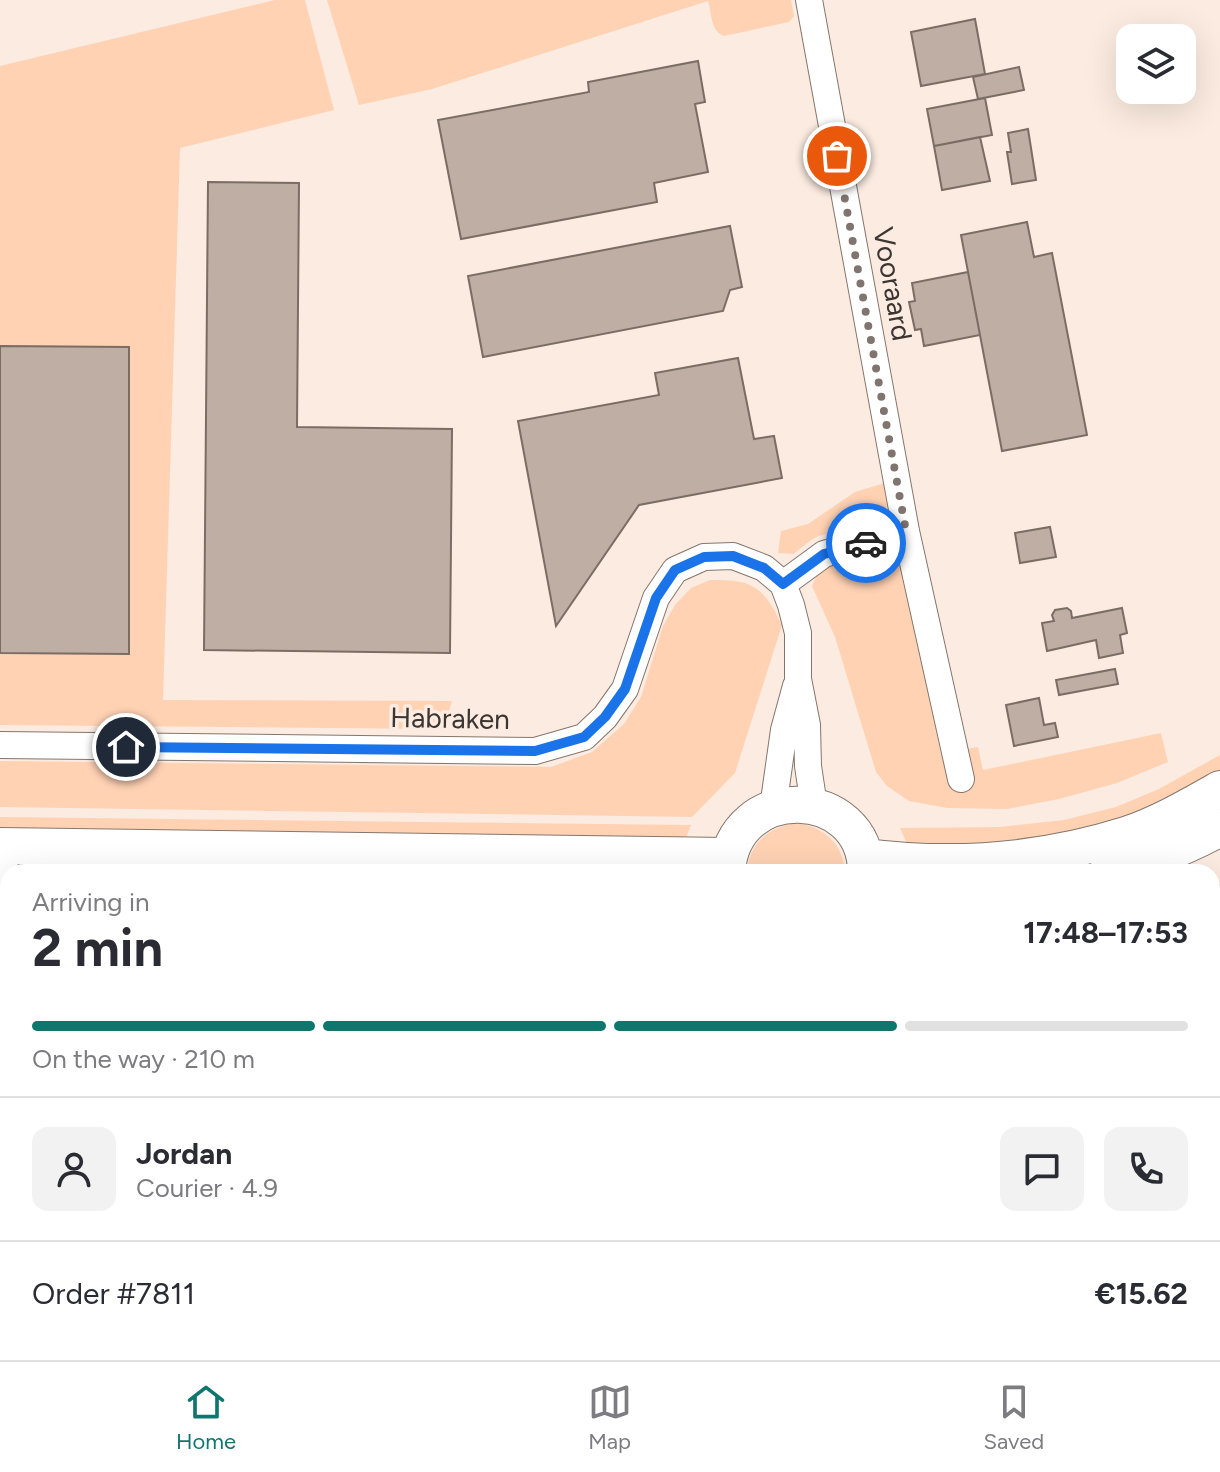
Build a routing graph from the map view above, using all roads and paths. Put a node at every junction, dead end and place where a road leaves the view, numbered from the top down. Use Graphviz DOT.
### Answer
graph roads {
  1 [pos="809,0"];
  2 [pos="906,531"];
  3 [pos="783,584"];
  4 [pos="798,679"];
  5 [pos="0,745"];
  6 [pos="961,779"];
  7 [pos="1220,789"];
  8 [pos="814,806"];
  9 [pos="773,808"];
  10 [pos="1220,828"];
  11 [pos="0,846"];
  12 [pos="728,864"];
  13 [pos="866,864"];
  14 [pos="1141,864"];
  1 -- 2 [label="street, Vooraard"];
  2 -- 3 [label="street"];
  2 -- 6 [label="street, Vooraard"];
  3 -- 4 [label="street"];
  3 -- 5 [label="street, Habraken"];
  4 -- 8 [label="street"];
  4 -- 9 [label="street"];
  7 -- 13 [label="main road"];
  8 -- 9 [label="main road"];
  8 -- 13 [label="main road"];
  9 -- 12 [label="main road"];
  10 -- 14 [label="main road"];
  11 -- 12 [label="main road"];
}
